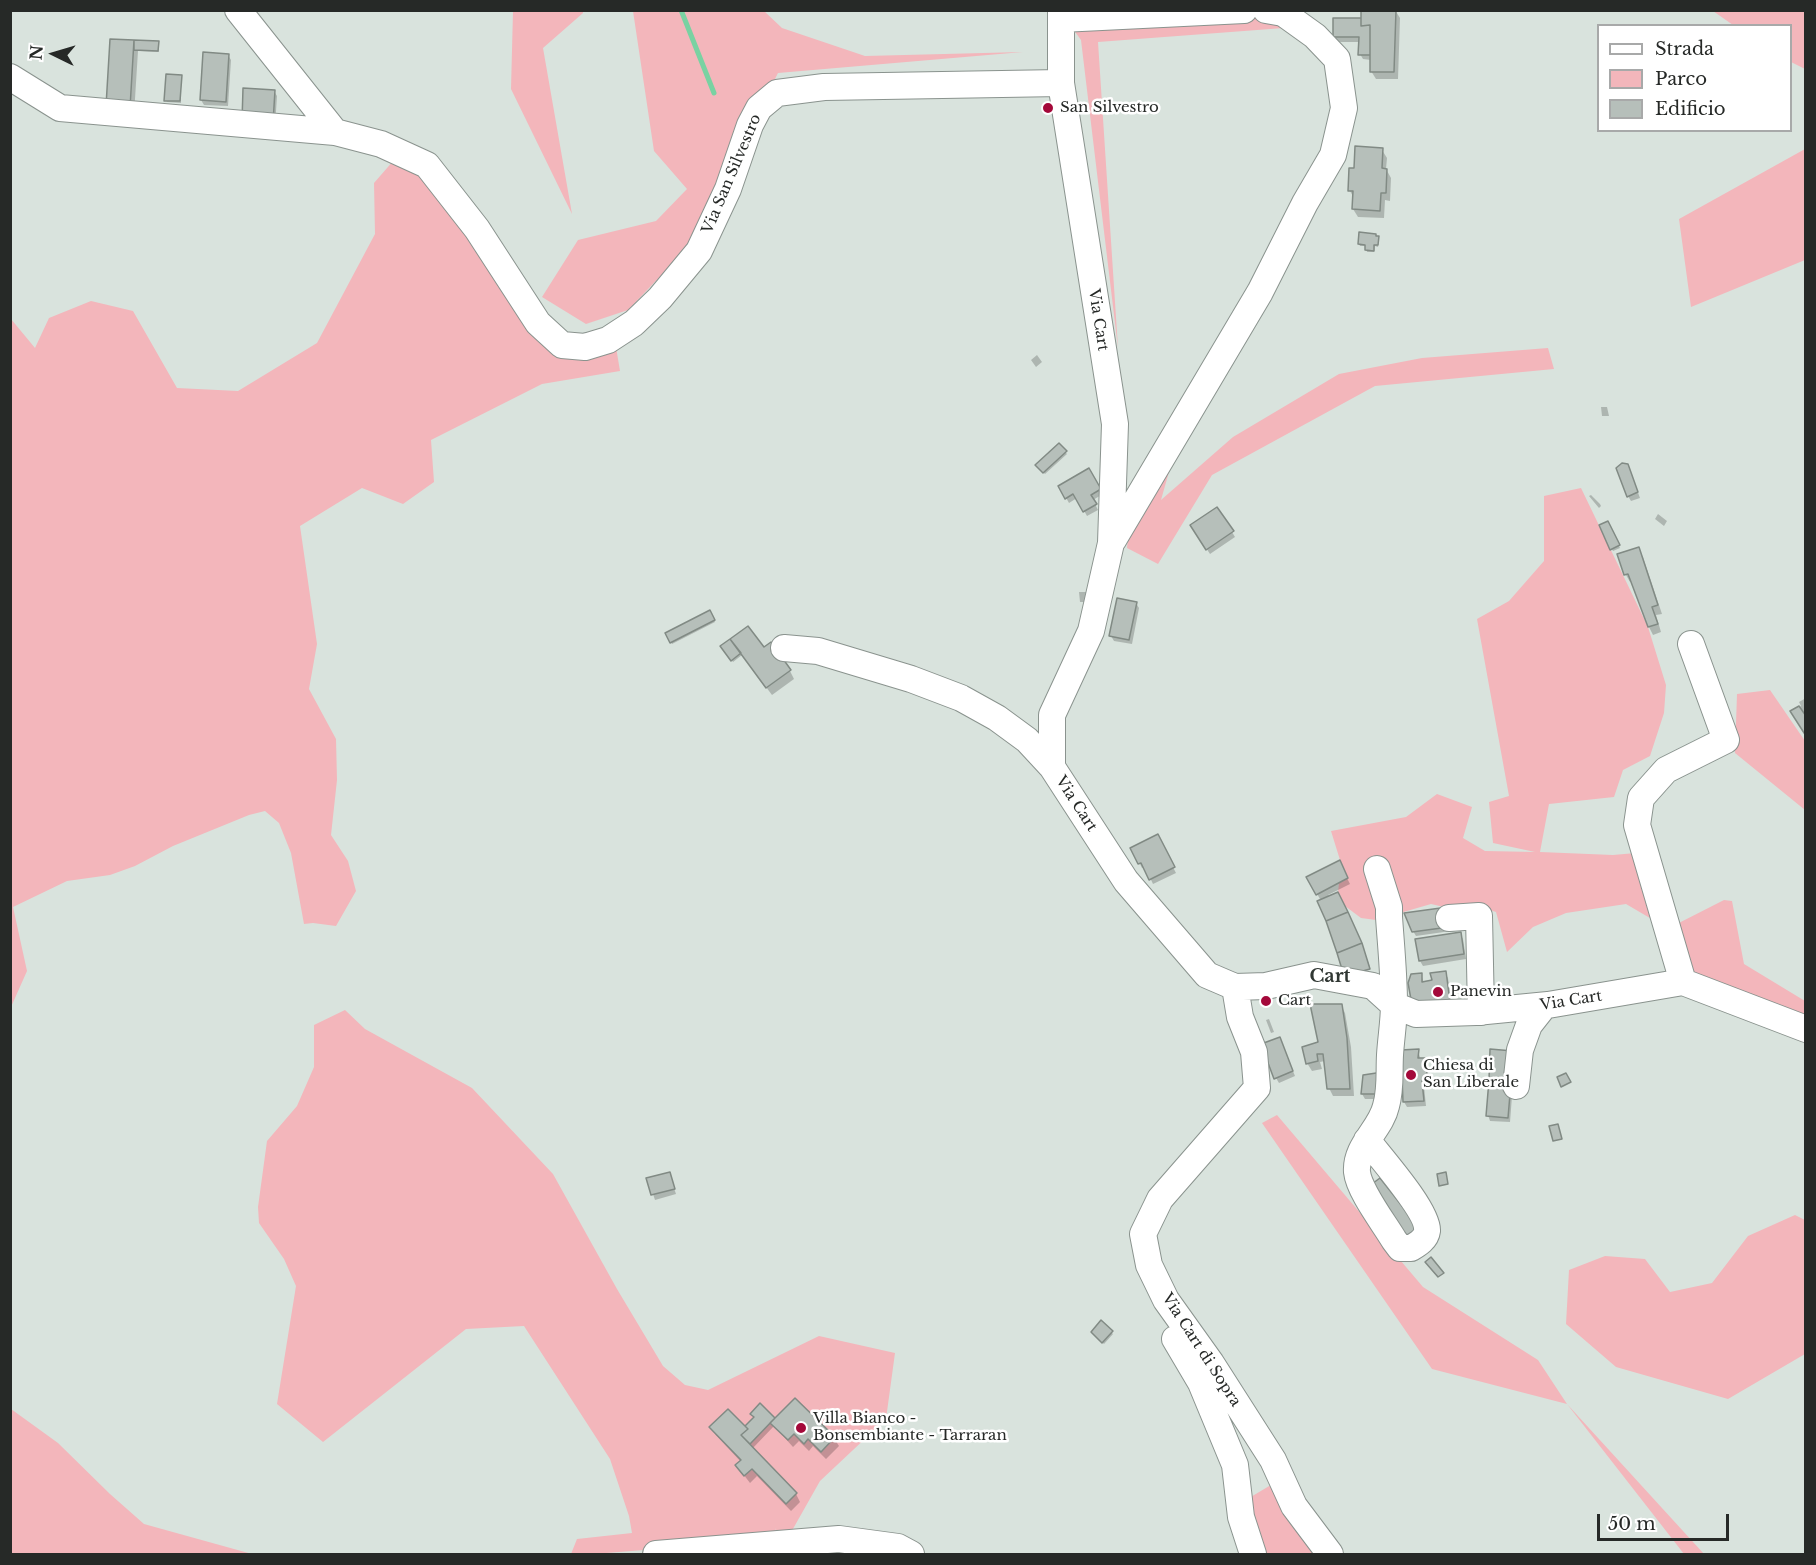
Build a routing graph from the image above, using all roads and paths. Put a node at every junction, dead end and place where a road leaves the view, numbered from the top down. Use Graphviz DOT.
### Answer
graph roads {
  1 [pos="238,10"];
  2 [pos="1244,10"];
  3 [pos="1266,10"];
  4 [pos="1061,15"];
  5 [pos="10,77"];
  6 [pos="1061,82"];
  7 [pos="334,132"];
  8 [pos="1112,543"];
  9 [pos="1691,644"];
  10 [pos="784,648"];
  11 [pos="1052,767"];
  12 [pos="1377,869"];
  13 [pos="1449,918"];
  14 [pos="1683,982"];
  15 [pos="1236,987"];
  16 [pos="1394,1005"];
  17 [pos="1544,1006"];
  18 [pos="1481,1012"];
  19 [pos="1806,1029"];
  20 [pos="1516,1086"];
  21 [pos="1367,1140"];
  22 [pos="1143,1234"];
  23 [pos="868,1549"];
  24 [pos="656,1554"];
  25 [pos="911,1554"];
  26 [pos="1253,1554"];
  27 [pos="1330,1554"];
  1 -- 7 [label="street"];
  2 -- 4 [label="street"];
  3 -- 8 [label="street"];
  4 -- 6 [label="street, Via Cart"];
  5 -- 7 [label="street, Via San Silvestro"];
  6 -- 7 [label="street, Via San Silvestro"];
  6 -- 8 [label="street, Via Cart"];
  8 -- 11 [label="street, Via Cart"];
  9 -- 14 [label="street"];
  10 -- 11 [label="street"];
  11 -- 15 [label="street, Via Cart"];
  12 -- 16 [label="street"];
  13 -- 18 [label="street"];
  14 -- 17 [label="street, Via Cart"];
  14 -- 19 [label="street"];
  15 -- 16 [label="street, Via Cart"];
  15 -- 22 [label="street"];
  16 -- 18 [label="street, Via Cart"];
  16 -- 21 [label="street"];
  17 -- 18 [label="street, Via Cart"];
  17 -- 20 [label="street"];
  22 -- 26 [label="street"];
  22 -- 27 [label="street, Via Cart di Sopra"];
  23 -- 24 [label="street"];
  23 -- 25 [label="street"];
}
